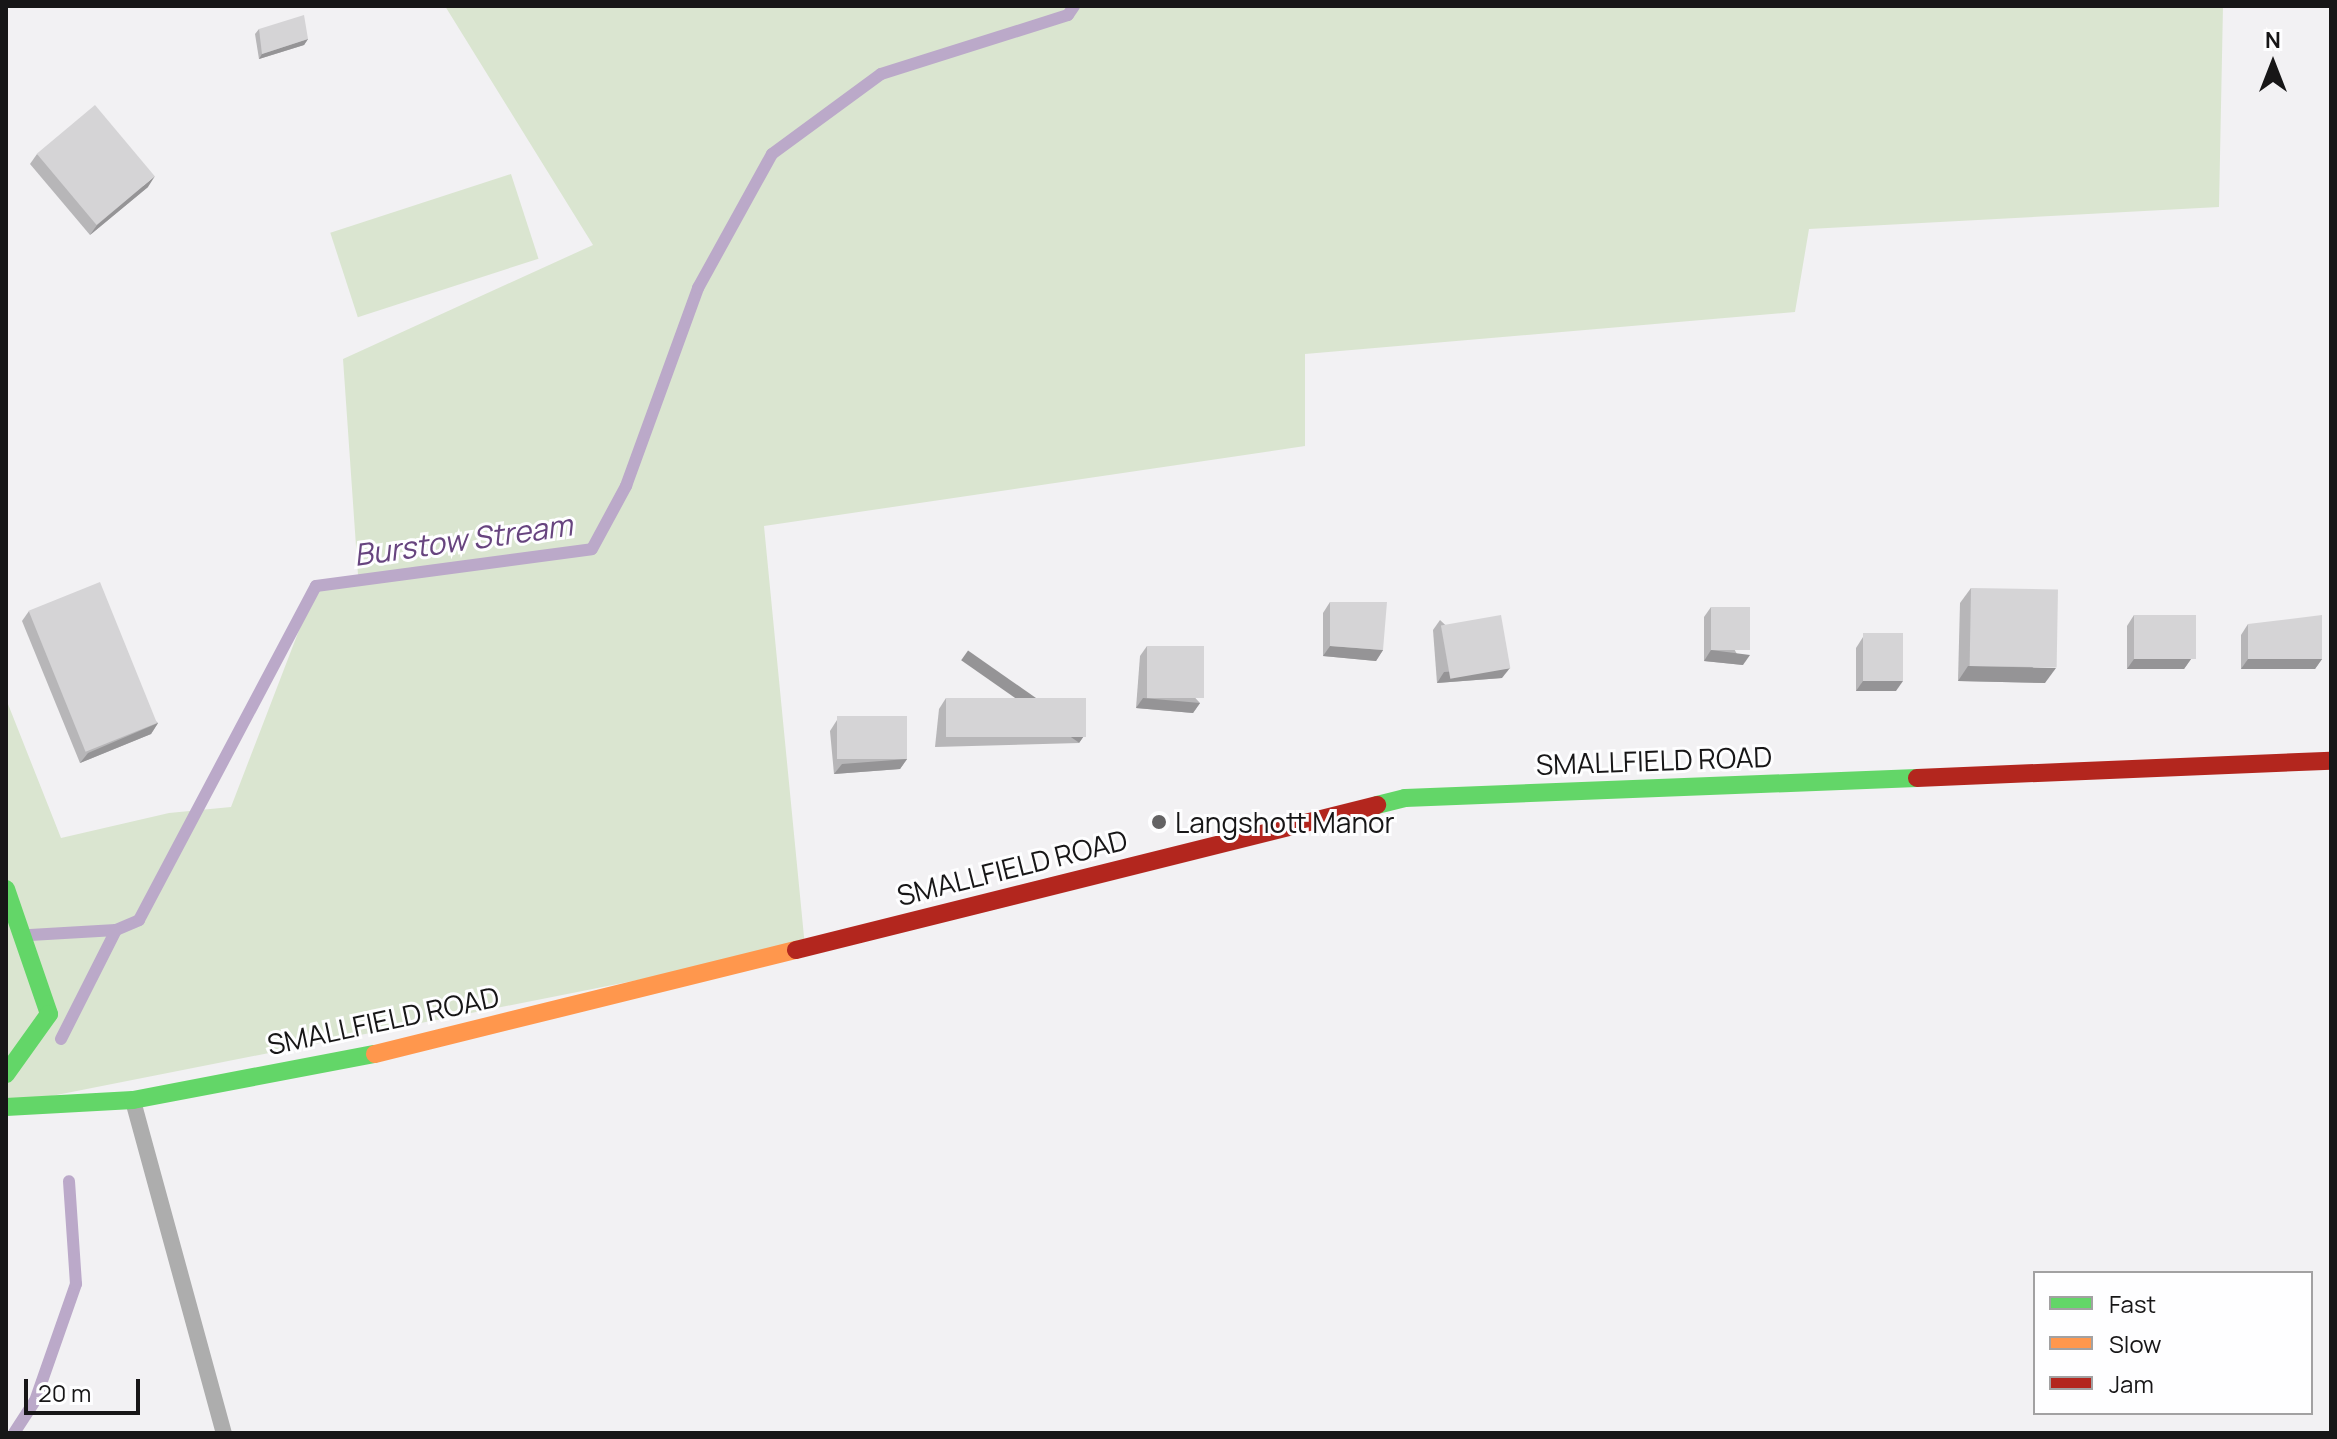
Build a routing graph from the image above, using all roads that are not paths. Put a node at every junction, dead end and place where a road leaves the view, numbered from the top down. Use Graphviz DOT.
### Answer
graph roads {
  1 [pos="2331,761"];
  2 [pos="6,889"];
  3 [pos="6,1074"];
  4 [pos="133,1100"];
  5 [pos="6,1107"];
  6 [pos="224,1433"];
  1 -- 4 [label="street, SMALLFIELD ROAD"];
  2 -- 3 [label="street"];
  4 -- 5 [label="street, SMALLFIELD ROAD"];
  4 -- 6 [label="lane"];
}
